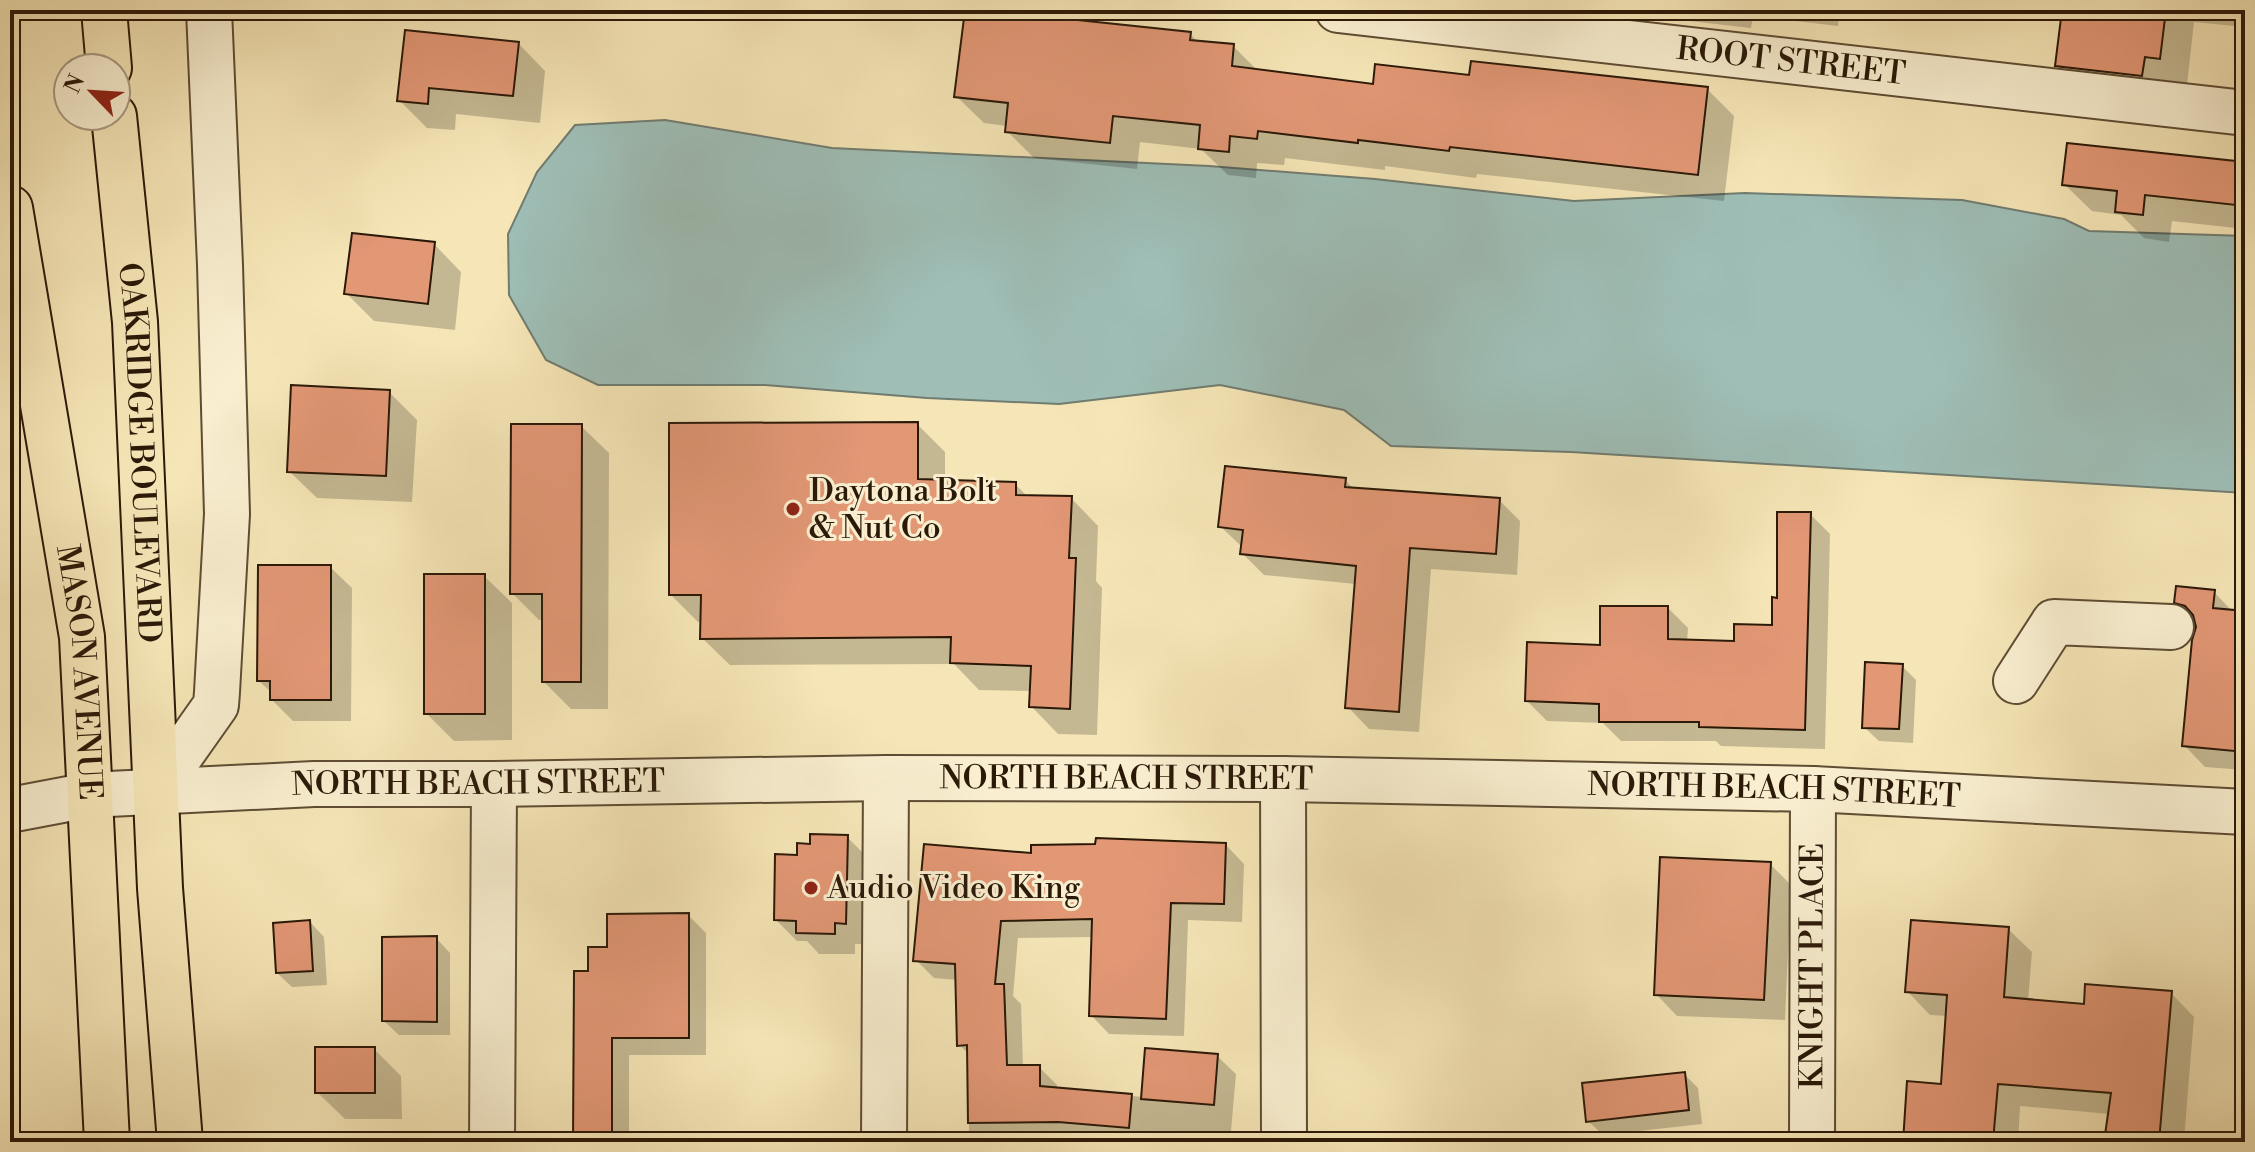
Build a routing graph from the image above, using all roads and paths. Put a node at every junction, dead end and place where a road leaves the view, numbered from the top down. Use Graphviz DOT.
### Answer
graph roads {
  1 [pos="104,10"];
  2 [pos="209,10"];
  3 [pos="1338,10"];
  4 [pos="108,52"];
  5 [pos="2245,113"];
  6 [pos="116,132"];
  7 [pos="10,208"];
  8 [pos="2171,627"];
  9 [pos="2016,681"];
  10 [pos="886,778"];
  11 [pos="1283,779"];
  12 [pos="494,784"];
  13 [pos="1813,789"];
  14 [pos="156,790"];
  15 [pos="89,795"];
  16 [pos="10,810"];
  17 [pos="2245,812"];
  18 [pos="107,1142"];
  19 [pos="180,1142"];
  20 [pos="492,1142"];
  21 [pos="884,1142"];
  22 [pos="1284,1142"];
  23 [pos="1812,1142"];
  1 -- 4 [label="main road"];
  2 -- 14 [label="street"];
  3 -- 5 [label="street, ROOT STREET"];
  6 -- 14 [label="main road, OAKRIDGE BOULEVARD"];
  7 -- 15 [label="main road, MASON AVENUE"];
  8 -- 9 [label="street"];
  10 -- 11 [label="street, NORTH BEACH STREET"];
  10 -- 12 [label="street, NORTH BEACH STREET"];
  10 -- 21 [label="street"];
  11 -- 13 [label="street, NORTH BEACH STREET"];
  11 -- 22 [label="street"];
  12 -- 14 [label="street, NORTH BEACH STREET"];
  12 -- 20 [label="street"];
  13 -- 17 [label="street, NORTH BEACH STREET"];
  13 -- 23 [label="street, KNIGHT PLACE"];
  14 -- 15 [label="street, NORTH BEACH STREET"];
  14 -- 19 [label="main road"];
  15 -- 16 [label="street, NORTH BEACH STREET"];
  15 -- 18 [label="main road, MASON AVENUE"];
}
